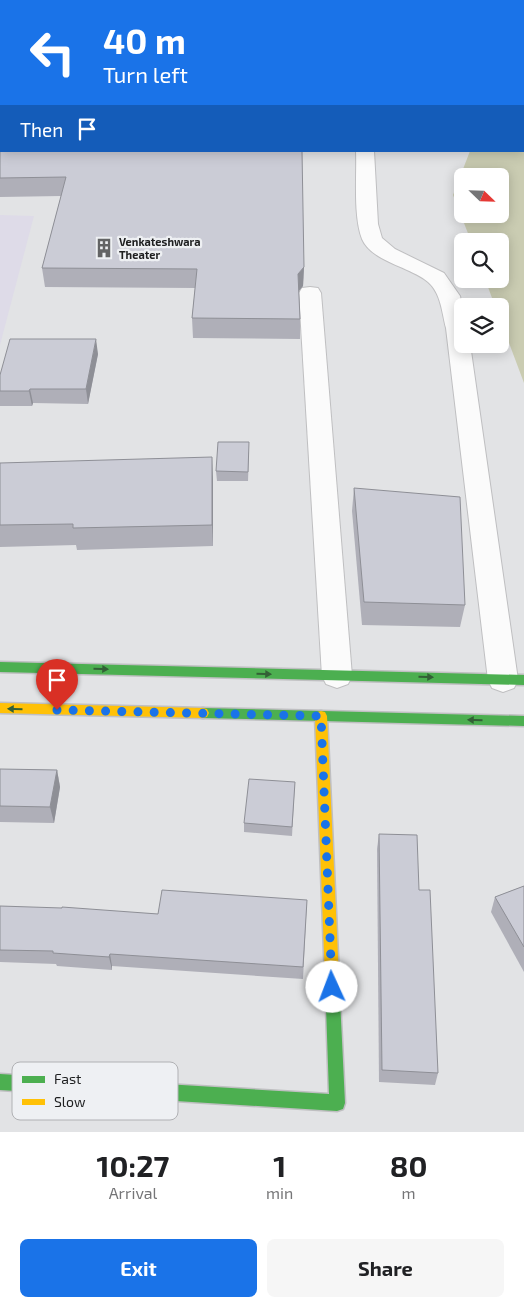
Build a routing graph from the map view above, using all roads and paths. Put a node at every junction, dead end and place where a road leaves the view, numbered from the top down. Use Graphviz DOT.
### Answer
graph roads {
  1 [pos="365,152"];
  2 [pos="310,293"];
  3 [pos="0,667"];
  4 [pos="336,676"];
  5 [pos="514,680"];
  6 [pos="0,708"];
  7 [pos="321,716"];
  8 [pos="524,721"];
  9 [pos="178,1093"];
  1 -- 5 [label="street"];
  2 -- 4 [label="street"];
  3 -- 4 [label="main road, one-way"];
  4 -- 5 [label="main road, one-way"];
  7 -- 6 [label="main road, one-way"];
  8 -- 7 [label="main road, one-way"];
  7 -- 9 [label="main road"];
}
